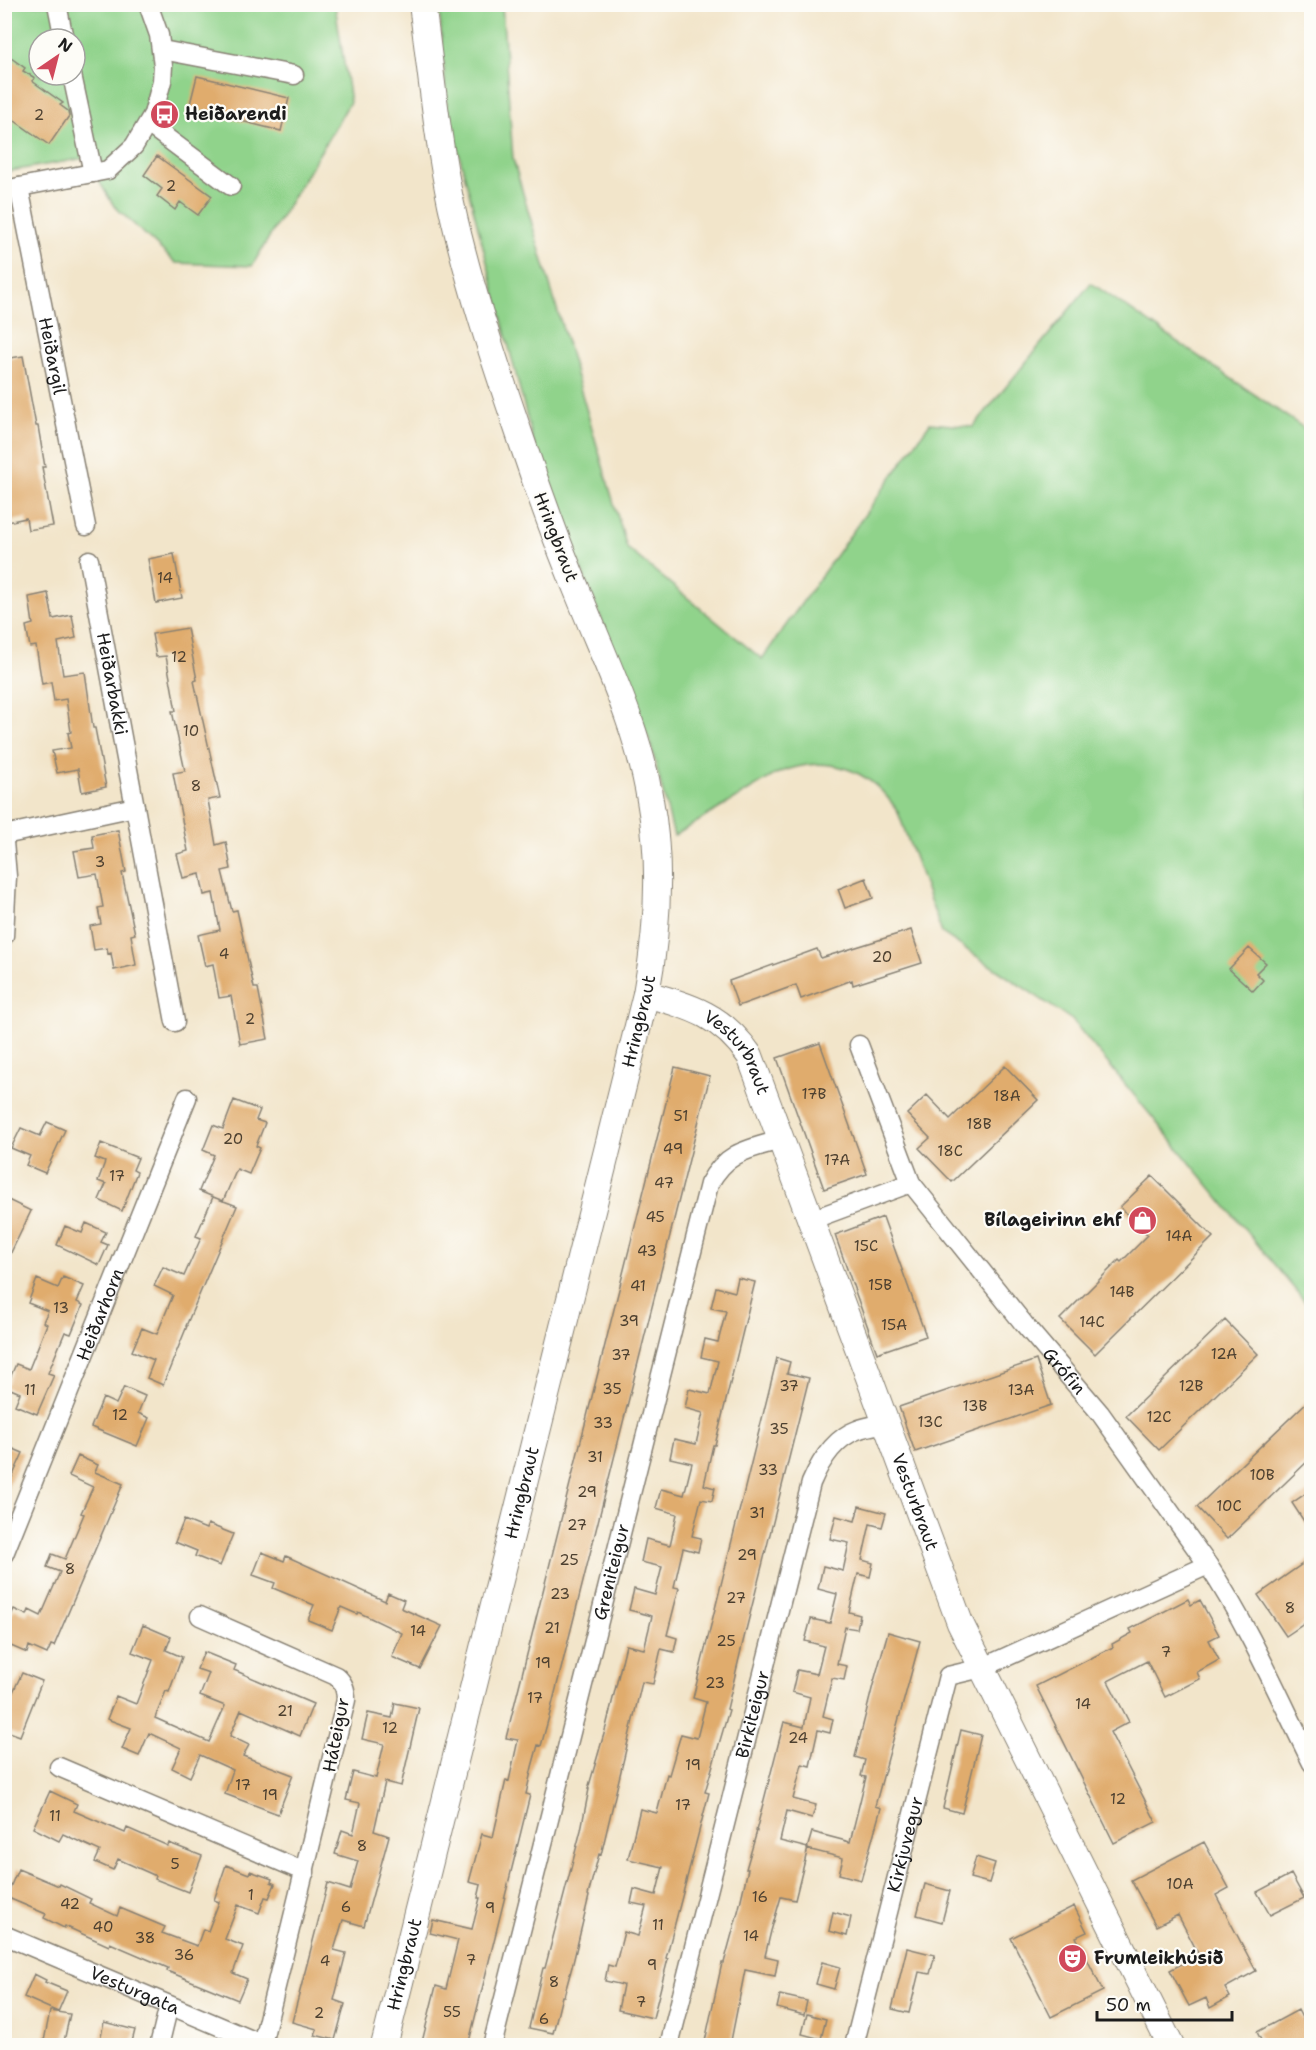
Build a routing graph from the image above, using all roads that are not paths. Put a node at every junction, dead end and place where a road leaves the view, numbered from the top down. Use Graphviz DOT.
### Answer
graph roads {
  1 [pos="57,4"];
  2 [pos="148,4"];
  3 [pos="423,4"];
  4 [pos="62,27"];
  5 [pos="162,50"];
  6 [pos="294,75"];
  7 [pos="76,87"];
  8 [pos="148,124"];
  9 [pos="101,172"];
  10 [pos="231,186"];
  11 [pos="12,188"];
  12 [pos="86,526"];
  13 [pos="89,560"];
  14 [pos="135,807"];
  15 [pos="4,835"];
  16 [pos="4,842"];
  17 [pos="4,936"];
  18 [pos="646,994"];
  19 [pos="175,1022"];
  20 [pos="859,1045"];
  21 [pos="187,1098"];
  22 [pos="781,1140"];
  23 [pos="911,1183"];
  24 [pos="811,1220"];
  25 [pos="886,1423"];
  26 [pos="9,1528"];
  27 [pos="4,1554"];
  28 [pos="1208,1565"];
  29 [pos="200,1616"];
  30 [pos="982,1668"];
  31 [pos="1311,1763"];
  32 [pos="59,1767"];
  33 [pos="304,1872"];
  34 [pos="4,1935"];
  35 [pos="169,2005"];
  36 [pos="264,2045"];
  37 [pos="159,2046"];
  38 [pos="384,2046"];
  39 [pos="492,2046"];
  40 [pos="669,2046"];
  41 [pos="854,2046"];
  42 [pos="1171,2046"];
  1 -- 4 [label="street"];
  2 -- 5 [label="street"];
  3 -- 18 [label="main road, Hringbraut"];
  5 -- 6 [label="street"];
  5 -- 8 [label="street"];
  7 -- 9 [label="street"];
  8 -- 9 [label="street"];
  8 -- 10 [label="street"];
  9 -- 11 [label="street"];
  11 -- 12 [label="street, Heiðargil"];
  13 -- 14 [label="street, Heiðarbakki"];
  14 -- 15 [label="street"];
  14 -- 19 [label="street, Heiðarbakki"];
  16 -- 17 [label="street"];
  18 -- 22 [label="main road, Vesturbraut"];
  18 -- 38 [label="main road, Hringbraut"];
  20 -- 23 [label="street, Grófin"];
  21 -- 26 [label="street, Heiðarhorn"];
  22 -- 24 [label="main road, Vesturbraut"];
  22 -- 39 [label="street, Greniteigur"];
  23 -- 24 [label="street"];
  23 -- 28 [label="street, Grófin"];
  24 -- 25 [label="main road, Vesturbraut"];
  25 -- 30 [label="main road, Vesturbraut"];
  25 -- 40 [label="street, Birkiteigur"];
  26 -- 27 [label="street, Heiðarhorn"];
  28 -- 30 [label="street"];
  28 -- 31 [label="street, Grófin"];
  29 -- 33 [label="street, Háteigur"];
  30 -- 41 [label="street, Kirkjuvegur"];
  30 -- 42 [label="main road, Vesturbraut"];
  32 -- 33 [label="street"];
  33 -- 36 [label="street, Háteigur"];
  34 -- 35 [label="street, Vesturgata"];
  35 -- 36 [label="street, Vesturgata"];
  35 -- 37 [label="street"];
}
